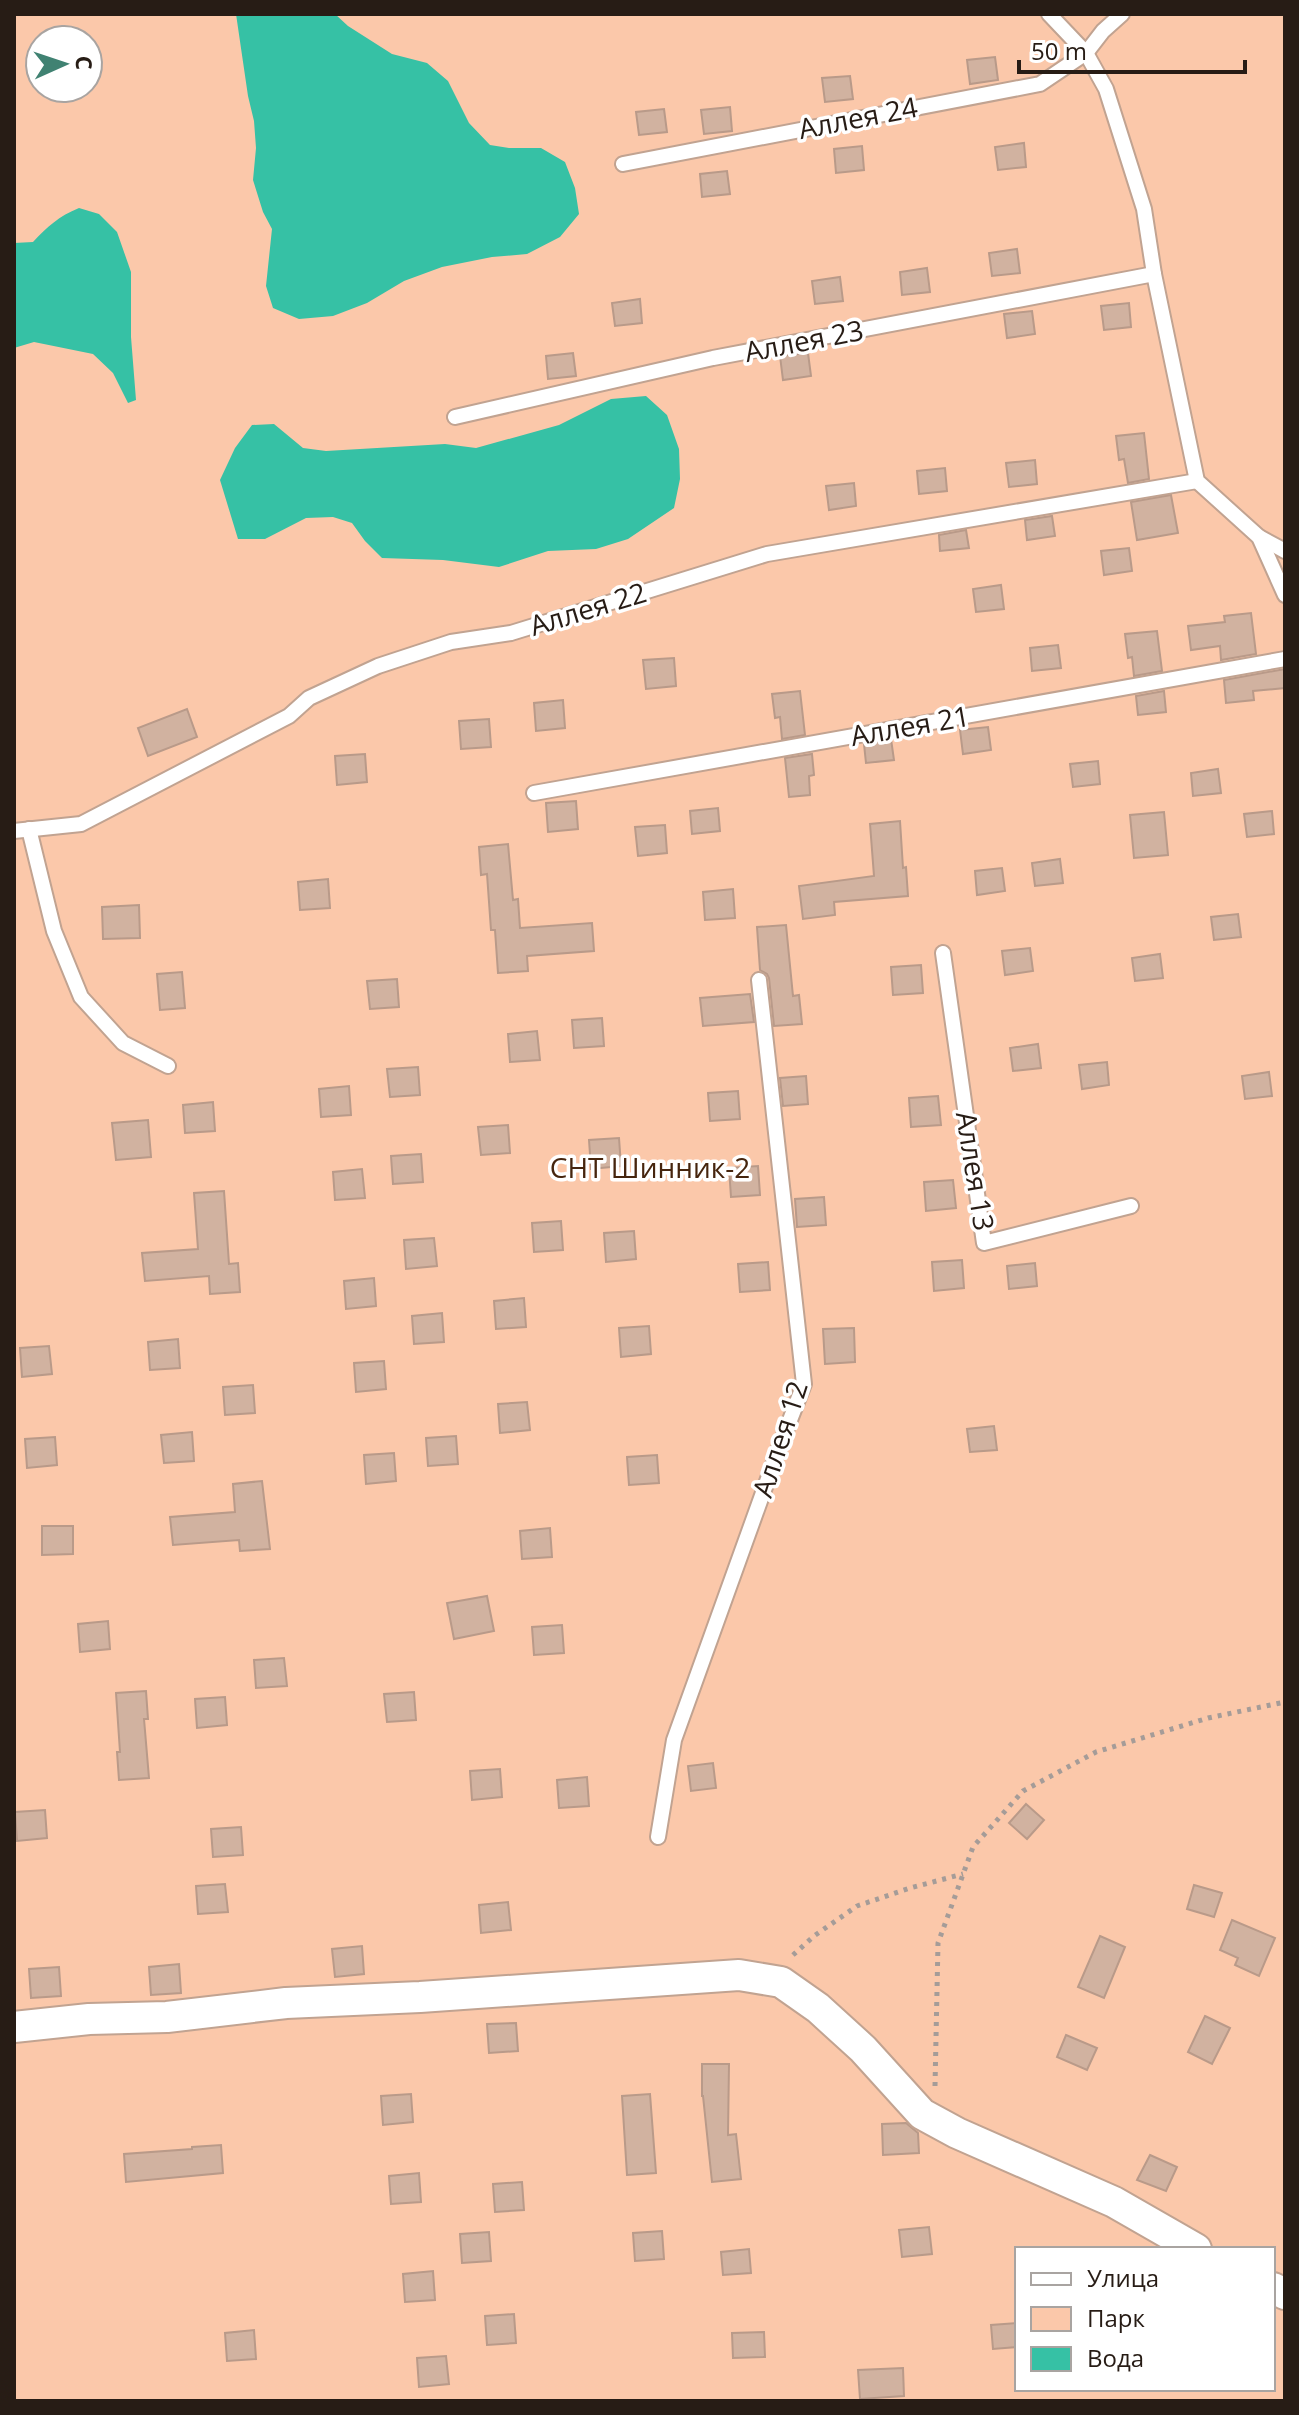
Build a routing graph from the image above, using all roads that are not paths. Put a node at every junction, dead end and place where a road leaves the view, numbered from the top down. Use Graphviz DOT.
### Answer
graph roads {
  1 [pos="1049,14"];
  2 [pos="1122,14"];
  3 [pos="1086,53"];
  4 [pos="623,164"];
  5 [pos="1154,274"];
  6 [pos="455,417"];
  7 [pos="1197,481"];
  8 [pos="1259,537"];
  9 [pos="1285,551"];
  10 [pos="1285,595"];
  11 [pos="1285,659"];
  12 [pos="534,793"];
  13 [pos="22,830"];
  14 [pos="943,953"];
  15 [pos="759,980"];
  16 [pos="168,1066"];
  17 [pos="1131,1206"];
  18 [pos="658,1837"];
  19 [pos="14,2027"];
  20 [pos="1193,2247"];
  1 -- 3 [label="lane"];
  2 -- 3 [label="lane, Аллея 24"];
  3 -- 4 [label="lane, Аллея 24"];
  3 -- 5 [label="lane"];
  5 -- 6 [label="lane, Аллея 23"];
  5 -- 7 [label="lane"];
  7 -- 8 [label="lane"];
  7 -- 13 [label="lane, Аллея 22"];
  8 -- 9 [label="lane"];
  8 -- 10 [label="lane"];
  11 -- 12 [label="lane, Аллея 21"];
  13 -- 16 [label="lane"];
  14 -- 17 [label="lane, Аллея 13"];
  15 -- 18 [label="lane, Аллея 12"];
  19 -- 20 [label="street"];
}
